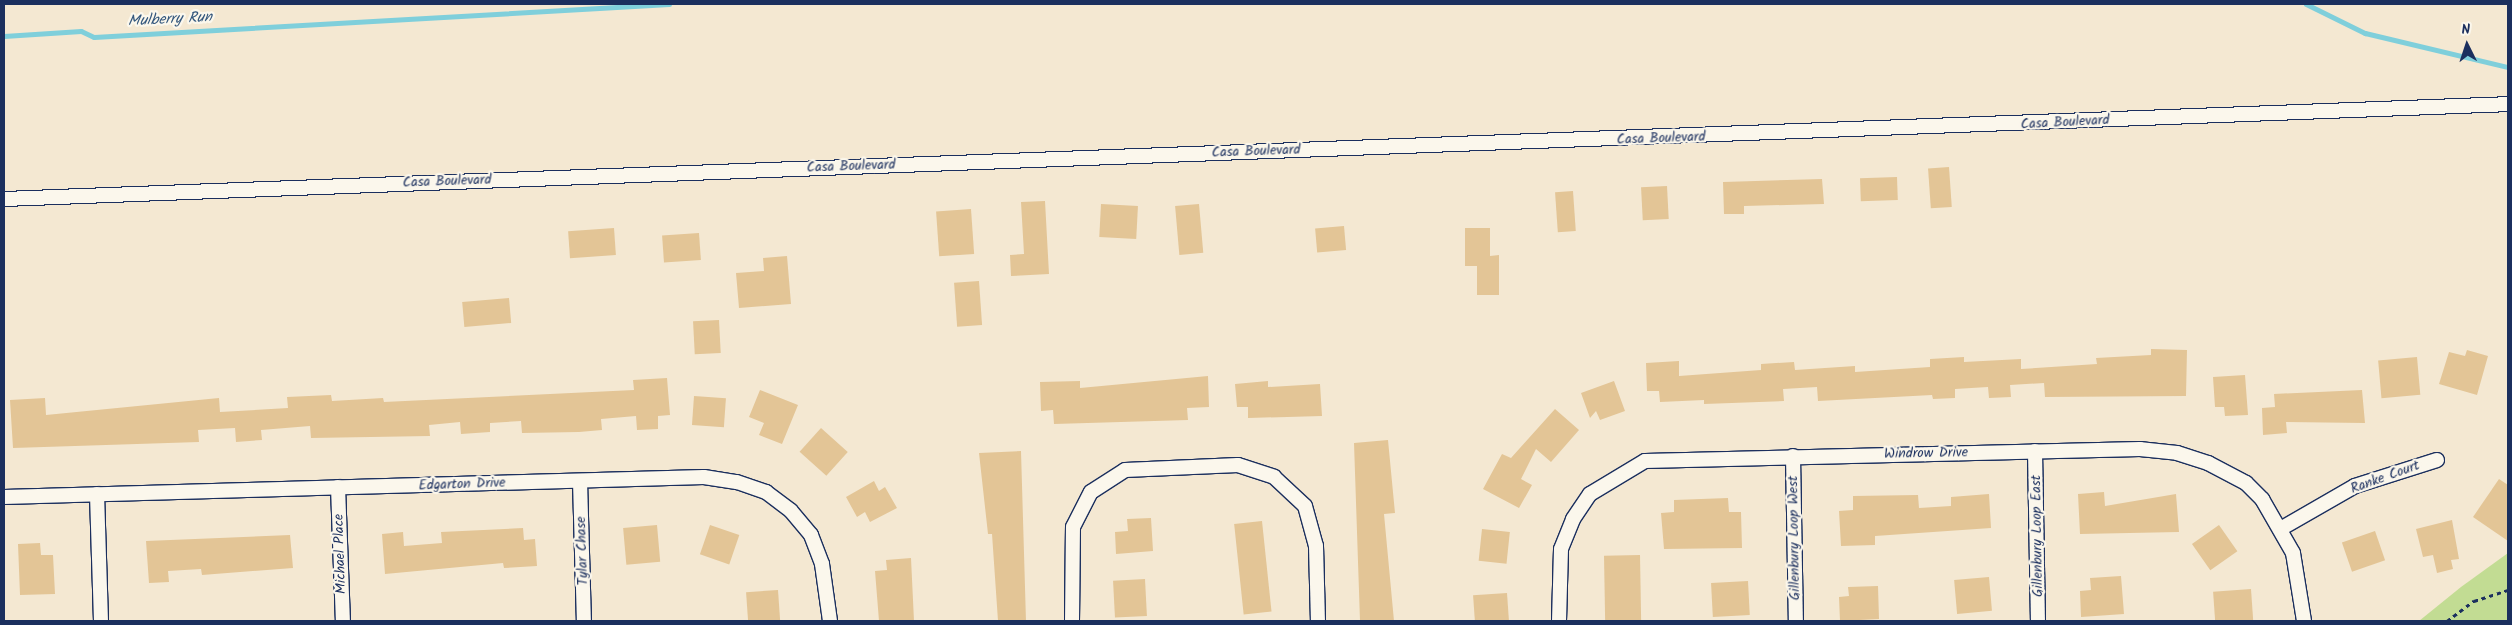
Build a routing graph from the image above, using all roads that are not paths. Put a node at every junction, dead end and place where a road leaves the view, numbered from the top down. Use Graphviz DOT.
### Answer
graph roads {
  1 [pos="2508,104"];
  2 [pos="4,199"];
  3 [pos="2035,451"];
  4 [pos="1793,456"];
  5 [pos="2437,460"];
  6 [pos="580,481"];
  7 [pos="338,487"];
  8 [pos="97,494"];
  9 [pos="4,497"];
  10 [pos="2282,528"];
  11 [pos="101,621"];
  12 [pos="342,621"];
  13 [pos="584,621"];
  14 [pos="830,621"];
  15 [pos="1072,621"];
  16 [pos="1318,621"];
  17 [pos="1559,621"];
  18 [pos="1796,621"];
  19 [pos="2038,621"];
  20 [pos="2304,621"];
  1 -- 2 [label="street, Casa Boulevard"];
  3 -- 4 [label="street, Windrow Drive"];
  3 -- 10 [label="street, Windrow Drive"];
  3 -- 19 [label="street, Gillenbury Loop East"];
  4 -- 17 [label="street, Windrow Drive"];
  4 -- 18 [label="street, Gillenbury Loop West"];
  5 -- 10 [label="street, Ranke Court"];
  6 -- 7 [label="street, Edgarton Drive"];
  6 -- 13 [label="street, Tylar Chase"];
  6 -- 14 [label="street, Edgarton Drive"];
  7 -- 8 [label="street, Edgarton Drive"];
  7 -- 12 [label="street, Michael Place"];
  8 -- 9 [label="street, Edgarton Drive"];
  8 -- 11 [label="street"];
  10 -- 20 [label="street, Windrow Drive"];
  15 -- 16 [label="street"];
}
